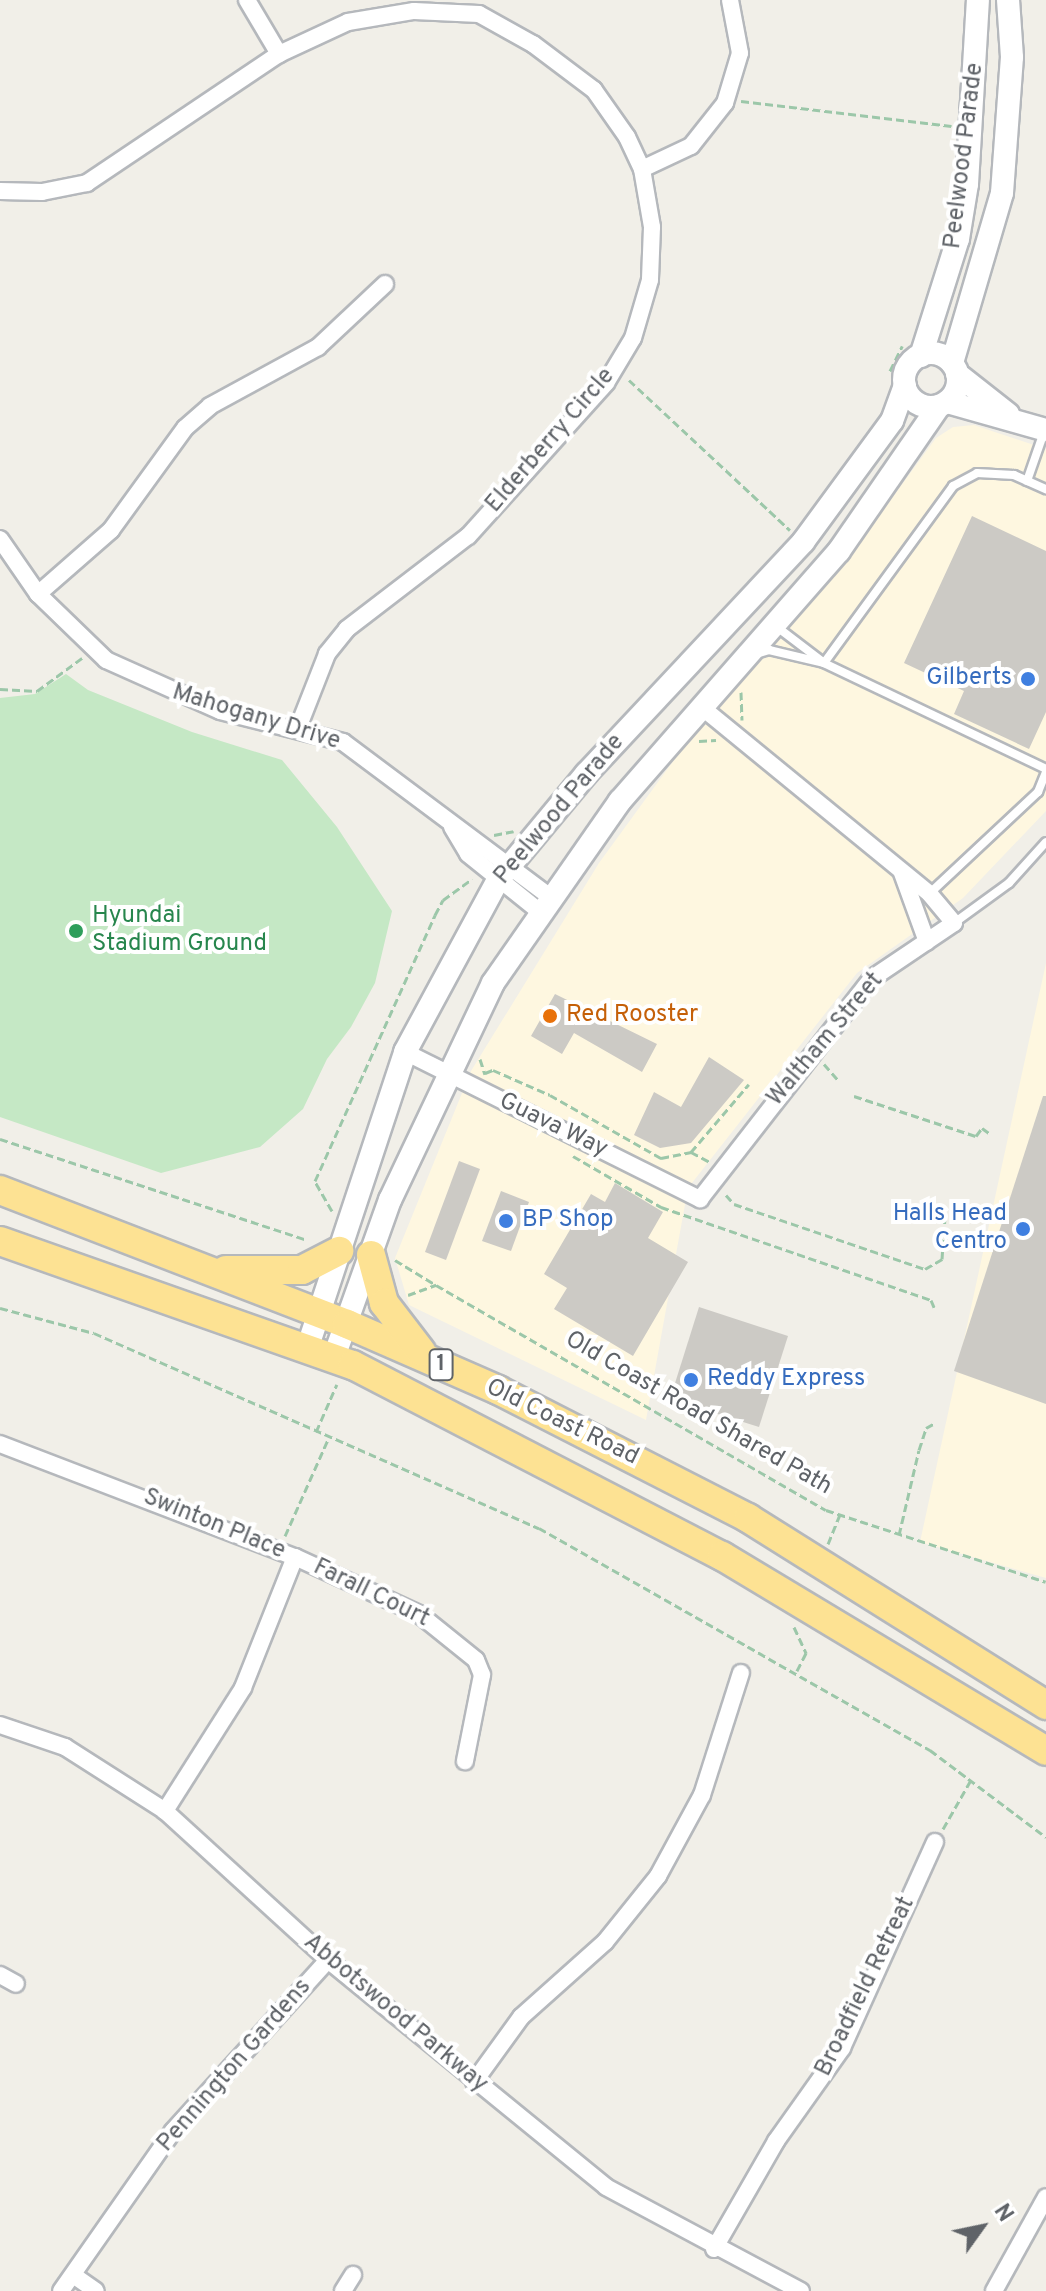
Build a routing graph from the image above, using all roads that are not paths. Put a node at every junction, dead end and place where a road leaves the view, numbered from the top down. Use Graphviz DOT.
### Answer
graph roads {
  1 [pos="247,0"];
  2 [pos="730,0"];
  3 [pos="978,0"];
  4 [pos="1008,0"];
  5 [pos="479,7"];
  6 [pos="279,54"];
  7 [pos="642,169"];
  8 [pos="0,191"];
  9 [pos="385,284"];
  10 [pos="921,356"];
  11 [pos="955,369"];
  12 [pos="897,381"];
  13 [pos="943,404"];
  14 [pos="1009,415"];
  15 [pos="1046,430"];
  16 [pos="1027,481"];
  17 [pos="1046,489"];
  18 [pos="0,539"];
  19 [pos="38,594"];
  20 [pos="773,625"];
  21 [pos="706,645"];
  22 [pos="744,657"];
  23 [pos="824,663"];
  24 [pos="700,706"];
  25 [pos="298,728"];
  26 [pos="1046,771"];
  27 [pos="451,825"];
  28 [pos="1046,842"];
  29 [pos="504,872"];
  30 [pos="901,872"];
  31 [pos="930,894"];
  32 [pos="544,903"];
  33 [pos="954,923"];
  34 [pos="927,942"];
  35 [pos="405,1052"];
  36 [pos="446,1073"];
  37 [pos="0,1190"];
  38 [pos="700,1199"];
  39 [pos="331,1239"];
  40 [pos="0,1241"];
  41 [pos="379,1260"];
  42 [pos="213,1272"];
  43 [pos="321,1313"];
  44 [pos="347,1324"];
  45 [pos="308,1346"];
  46 [pos="334,1357"];
  47 [pos="428,1359"];
  48 [pos="0,1444"];
  49 [pos="295,1557"];
  50 [pos="741,1673"];
  51 [pos="1046,1705"];
  52 [pos="0,1725"];
  53 [pos="1046,1751"];
  54 [pos="465,1761"];
  55 [pos="165,1811"];
  56 [pos="935,1842"];
  57 [pos="328,1960"];
  58 [pos="0,1975"];
  59 [pos="16,1984"];
  60 [pos="474,2082"];
  61 [pos="1046,2197"];
  62 [pos="714,2249"];
  63 [pos="353,2275"];
  64 [pos="76,2277"];
  65 [pos="61,2291"];
  66 [pos="96,2291"];
  67 [pos="343,2291"];
  68 [pos="801,2291"];
  69 [pos="994,2291"];
  1 -- 6 [label="street"];
  2 -- 7 [label="street"];
  3 -- 10 [label="street, Peelwood Parade"];
  4 -- 11 [label="street, Peelwood Parade"];
  5 -- 6 [label="street, Elderberry Circle"];
  5 -- 7 [label="street, Elderberry Circle"];
  6 -- 8 [label="street, Elderberry Circle"];
  7 -- 25 [label="street, Elderberry Circle"];
  9 -- 19 [label="street"];
  10 -- 11 [label="street"];
  10 -- 12 [label="street"];
  11 -- 13 [label="street"];
  11 -- 14 [label="street"];
  12 -- 13 [label="street"];
  12 -- 21 [label="street, Peelwood Parade"];
  13 -- 14 [label="street"];
  13 -- 20 [label="street, Peelwood Parade"];
  14 -- 15 [label="street"];
  15 -- 16 [label="lane"];
  16 -- 17 [label="lane"];
  16 -- 23 [label="lane"];
  18 -- 19 [label="street, Mahogany Drive"];
  19 -- 25 [label="street, Mahogany Drive"];
  20 -- 21 [label="street"];
  20 -- 22 [label="street, Peelwood Parade"];
  20 -- 23 [label="lane"];
  21 -- 29 [label="street, Peelwood Parade"];
  22 -- 23 [label="lane"];
  22 -- 24 [label="street, Peelwood Parade"];
  23 -- 26 [label="lane"];
  24 -- 30 [label="street"];
  24 -- 32 [label="street, Peelwood Parade"];
  25 -- 27 [label="street, Mahogany Drive"];
  26 -- 31 [label="lane"];
  27 -- 29 [label="street, Mahogany Drive"];
  27 -- 29 [label="street, Mahogany Drive"];
  28 -- 33 [label="lane, Waltham Street"];
  29 -- 32 [label="street, Mahogany Drive"];
  29 -- 35 [label="street, Peelwood Parade"];
  30 -- 31 [label="street"];
  30 -- 34 [label="street"];
  31 -- 33 [label="street"];
  32 -- 36 [label="street, Peelwood Parade"];
  33 -- 34 [label="street, Waltham Street"];
  34 -- 38 [label="street, Waltham Street"];
  35 -- 36 [label="street, Guava Way"];
  35 -- 39 [label="street, Peelwood Parade"];
  36 -- 38 [label="street, Guava Way"];
  36 -- 41 [label="street, Peelwood Parade"];
  37 -- 42 [label="highway, Old Coast Road / 1"];
  39 -- 42 [label="highway"];
  39 -- 43 [label="street, Peelwood Parade"];
  40 -- 45 [label="highway, Old Coast Road / 1"];
  41 -- 44 [label="street, Peelwood Parade"];
  41 -- 47 [label="highway"];
  42 -- 43 [label="highway, Old Coast Road / 1"];
  43 -- 44 [label="highway, Old Coast Road / 1"];
  43 -- 45 [label="street, Peelwood Parade"];
  44 -- 46 [label="street, Peelwood Parade"];
  44 -- 47 [label="highway, Old Coast Road / 1"];
  45 -- 46 [label="highway, Old Coast Road / 1"];
  46 -- 53 [label="highway, Old Coast Road / 1"];
  47 -- 51 [label="highway, Old Coast Road / 1"];
  48 -- 49 [label="street, Swinton Place"];
  49 -- 54 [label="street, Farall Court"];
  49 -- 55 [label="street, Swinton Place"];
  50 -- 60 [label="street"];
  52 -- 55 [label="street, Abbotswood Parkway"];
  55 -- 57 [label="street, Abbotswood Parkway"];
  56 -- 62 [label="street, Broadfield Retreat"];
  57 -- 60 [label="street, Abbotswood Parkway"];
  57 -- 64 [label="street, Pennington Gardens"];
  58 -- 59 [label="street"];
  60 -- 62 [label="street, Abbotswood Parkway"];
  61 -- 69 [label="street"];
  62 -- 68 [label="street, Abbotswood Parkway"];
  63 -- 67 [label="street"];
  64 -- 65 [label="street, Pennington Gardens"];
  64 -- 66 [label="street"];
}
